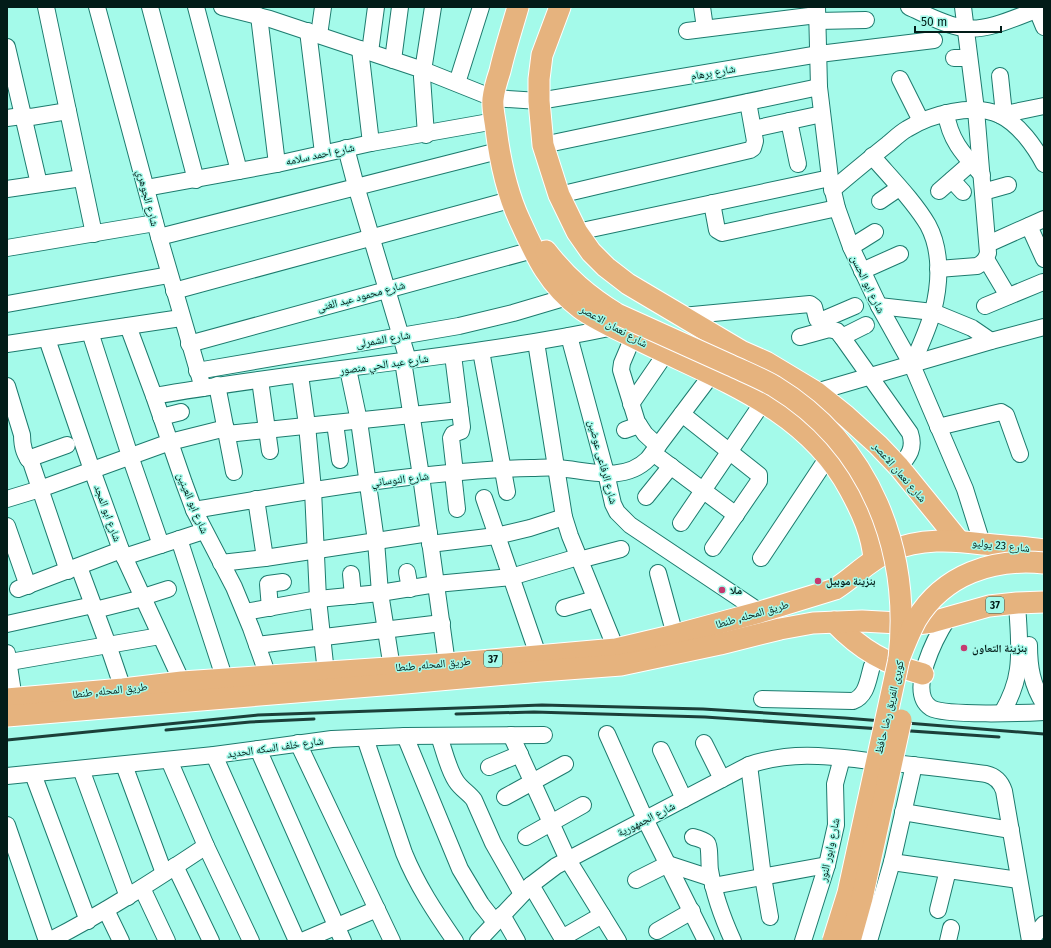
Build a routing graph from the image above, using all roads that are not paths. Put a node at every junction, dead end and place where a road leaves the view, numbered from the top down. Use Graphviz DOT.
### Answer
graph roads {
  1 [pos="46,7"];
  2 [pos="97,7"];
  3 [pos="150,7"];
  4 [pos="196,7"];
  5 [pos="222,7"];
  6 [pos="323,7"];
  7 [pos="376,7"];
  8 [pos="400,7"];
  9 [pos="433,7"];
  10 [pos="481,7"];
  11 [pos="518,7"];
  12 [pos="560,7"];
  13 [pos="702,7"];
  14 [pos="909,7"];
  15 [pos="963,7"];
  16 [pos="1041,8"];
  17 [pos="1020,11"];
  18 [pos="266,14"];
  19 [pos="817,14"];
  20 [pos="866,20"];
  21 [pos="1044,27"];
  22 [pos="704,28"];
  23 [pos="965,28"];
  24 [pos="687,31"];
  25 [pos="313,33"];
  26 [pos="934,40"];
  27 [pos="7,46"];
  28 [pos="365,50"];
  29 [pos="819,54"];
  30 [pos="393,60"];
  31 [pos="423,70"];
  32 [pos="1000,76"];
  33 [pos="900,79"];
  34 [pos="457,83"];
  35 [pos="819,87"];
  36 [pos="493,98"];
  37 [pos="539,101"];
  38 [pos="748,102"];
  39 [pos="1044,106"];
  40 [pos="68,110"];
  41 [pos="976,110"];
  42 [pos="946,113"];
  43 [pos="822,114"];
  44 [pos="1002,114"];
  45 [pos="15,117"];
  46 [pos="495,121"];
  47 [pos="789,121"];
  48 [pos="921,121"];
  49 [pos="753,129"];
  50 [pos="426,135"];
  51 [pos="371,144"];
  52 [pos="544,145"];
  53 [pos="346,148"];
  54 [pos="498,151"];
  55 [pos="323,153"];
  56 [pos="872,156"];
  57 [pos="971,163"];
  58 [pos="277,164"];
  59 [pos="798,164"];
  60 [pos="1044,164"];
  61 [pos="239,171"];
  62 [pos="982,175"];
  63 [pos="82,178"];
  64 [pos="196,180"];
  65 [pos="952,180"];
  66 [pos="39,184"];
  67 [pos="831,184"];
  68 [pos="1008,185"];
  69 [pos="356,186"];
  70 [pos="146,188"];
  71 [pos="899,188"];
  72 [pos="7,189"];
  73 [pos="939,191"];
  74 [pos="963,192"];
  75 [pos="984,192"];
  76 [pos="559,195"];
  77 [pos="510,200"];
  78 [pos="880,201"];
  79 [pos="712,203"];
  80 [pos="837,208"];
  81 [pos="1044,219"];
  82 [pos="1029,226"];
  83 [pos="157,230"];
  84 [pos="577,232"];
  85 [pos="875,232"];
  86 [pos="94,234"];
  87 [pos="371,238"];
  88 [pos="531,246"];
  89 [pos="851,247"];
  90 [pos="7,248"];
  91 [pos="987,252"];
  92 [pos="900,254"];
  93 [pos="1044,259"];
  94 [pos="938,269"];
  95 [pos="862,271"];
  96 [pos="169,275"];
  97 [pos="1044,282"];
  98 [pos="386,289"];
  99 [pos="174,291"];
  100 [pos="1008,296"];
  101 [pos="567,297"];
  102 [pos="7,304"];
  103 [pos="855,306"];
  104 [pos="878,306"];
  105 [pos="985,306"];
  106 [pos="933,312"];
  107 [pos="682,316"];
  108 [pos="181,318"];
  109 [pos="615,321"];
  110 [pos="866,325"];
  111 [pos="128,326"];
  112 [pos="1044,327"];
  113 [pos="90,332"];
  114 [pos="401,336"];
  115 [pos="569,336"];
  116 [pos="633,337"];
  117 [pos="800,337"];
  118 [pos="842,337"];
  119 [pos="47,339"];
  120 [pos="991,341"];
  121 [pos="536,342"];
  122 [pos="7,344"];
  123 [pos="189,344"];
  124 [pos="481,351"];
  125 [pos="666,353"];
  126 [pos="453,355"];
  127 [pos="405,361"];
  128 [pos="912,365"];
  129 [pos="353,368"];
  130 [pos="197,371"];
  131 [pos="712,374"];
  132 [pos="300,375"];
  133 [pos="870,377"];
  134 [pos="260,380"];
  135 [pos="7,386"];
  136 [pos="210,387"];
  137 [pos="816,392"];
  138 [pos="154,396"];
  139 [pos="763,402"];
  140 [pos="631,404"];
  141 [pos="460,410"];
  142 [pos="181,412"];
  143 [pos="682,414"];
  144 [pos="411,415"];
  145 [pos="161,417"];
  146 [pos="364,420"];
  147 [pos="335,423"];
  148 [pos="307,425"];
  149 [pos="938,427"];
  150 [pos="226,431"];
  151 [pos="267,431"];
  152 [pos="170,442"];
  153 [pos="67,445"];
  154 [pos="656,450"];
  155 [pos="270,451"];
  156 [pos="729,452"];
  157 [pos="1020,454"];
  158 [pos="130,456"];
  159 [pos="828,457"];
  160 [pos="28,459"];
  161 [pos="340,460"];
  162 [pos="671,466"];
  163 [pos="899,467"];
  164 [pos="557,468"];
  165 [pos="503,469"];
  166 [pos="92,470"];
  167 [pos="234,472"];
  168 [pos="454,473"];
  169 [pos="606,473"];
  170 [pos="421,476"];
  171 [pos="368,483"];
  172 [pos="40,489"];
  173 [pos="313,490"];
  174 [pos="703,490"];
  175 [pos="507,492"];
  176 [pos="646,497"];
  177 [pos="484,498"];
  178 [pos="7,499"];
  179 [pos="256,499"];
  180 [pos="457,509"];
  181 [pos="194,510"];
  182 [pos="736,515"];
  183 [pos="564,517"];
  184 [pos="681,523"];
  185 [pos="7,526"];
  186 [pos="204,531"];
  187 [pos="496,536"];
  188 [pos="179,539"];
  189 [pos="430,539"];
  190 [pos="376,541"];
  191 [pos="959,541"];
  192 [pos="982,544"];
  193 [pos="161,545"];
  194 [pos="713,548"];
  195 [pos="621,549"];
  196 [pos="1044,550"];
  197 [pos="315,551"];
  198 [pos="123,554"];
  199 [pos="265,558"];
  200 [pos="762,558"];
  201 [pos="579,559"];
  202 [pos="874,559"];
  203 [pos="222,563"];
  204 [pos="1044,563"];
  205 [pos="73,569"];
  206 [pos="407,572"];
  207 [pos="351,574"];
  208 [pos="658,574"];
  209 [pos="1044,575"];
  210 [pos="511,577"];
  211 [pos="283,582"];
  212 [pos="436,584"];
  213 [pos="410,588"];
  214 [pos="168,589"];
  215 [pos="380,593"];
  216 [pos="353,596"];
  217 [pos="143,598"];
  218 [pos="318,599"];
  219 [pos="595,599"];
  220 [pos="1030,602"];
  221 [pos="94,607"];
  222 [pos="270,608"];
  223 [pos="564,608"];
  224 [pos="245,612"];
  225 [pos="760,612"];
  226 [pos="948,618"];
  227 [pos="834,622"];
  228 [pos="442,623"];
  229 [pos="7,624"];
  230 [pos="386,629"];
  231 [pos="675,635"];
  232 [pos="160,636"];
  233 [pos="322,637"];
  234 [pos="257,644"];
  235 [pos="108,645"];
  236 [pos="616,649"];
  237 [pos="538,655"];
  238 [pos="8,657"];
  239 [pos="899,659"];
  240 [pos="447,664"];
  241 [pos="872,666"];
  242 [pos="392,668"];
  243 [pos="326,673"];
  244 [pos="923,674"];
  245 [pos="268,676"];
  246 [pos="225,680"];
  247 [pos="182,682"];
  248 [pos="123,689"];
  249 [pos="762,699"];
  250 [pos="1044,704"];
  251 [pos="9,705"];
  252 [pos="1044,712"];
  253 [pos="1002,713"];
  254 [pos="544,734"];
  255 [pos="607,734"];
  256 [pos="511,735"];
  257 [pos="405,736"];
  258 [pos="439,736"];
  259 [pos="365,738"];
  260 [pos="704,743"];
  261 [pos="298,744"];
  262 [pos="258,749"];
  263 [pos="661,750"];
  264 [pos="520,754"];
  265 [pos="214,755"];
  266 [pos="842,758"];
  267 [pos="169,760"];
  268 [pos="565,764"];
  269 [pos="124,765"];
  270 [pos="750,765"];
  271 [pos="914,765"];
  272 [pos="489,767"];
  273 [pos="81,769"];
  274 [pos="34,774"];
  275 [pos="7,776"];
  276 [pos="722,779"];
  277 [pos="532,782"];
  278 [pos="505,797"];
  279 [pos="684,799"];
  280 [pos="583,805"];
  281 [pos="903,812"];
  282 [pos="645,819"];
  283 [pos="551,823"];
  284 [pos="7,824"];
  285 [pos="1011,830"];
  286 [pos="526,837"];
  287 [pos="693,837"];
  288 [pos="206,846"];
  289 [pos="568,860"];
  290 [pos="892,862"];
  291 [pos="668,864"];
  292 [pos="827,865"];
  293 [pos="169,870"];
  294 [pos="948,870"];
  295 [pos="763,877"];
  296 [pos="636,880"];
  297 [pos="1019,880"];
  298 [pos="712,882"];
  299 [pos="142,888"];
  300 [pos="526,889"];
  301 [pos="128,897"];
  302 [pos="377,909"];
  303 [pos="106,910"];
  304 [pos="938,910"];
  305 [pos="692,911"];
  306 [pos="602,915"];
  307 [pos="770,917"];
  308 [pos="498,919"];
  309 [pos="88,920"];
  310 [pos="1044,924"];
  311 [pos="336,926"];
  312 [pos="658,932"];
  313 [pos="72,936"];
  314 [pos="563,940"];
  315 [pos="48,941"];
  316 [pos="121,941"];
  317 [pos="167,941"];
  318 [pos="211,941"];
  319 [pos="251,941"];
  320 [pos="297,941"];
  321 [pos="302,941"];
  322 [pos="343,941"];
  323 [pos="392,941"];
  324 [pos="455,941"];
  325 [pos="478,941"];
  326 [pos="517,941"];
  327 [pos="618,941"];
  328 [pos="706,941"];
  329 [pos="733,941"];
  330 [pos="803,941"];
  331 [pos="833,941"];
  332 [pos="850,941"];
  333 [pos="869,941"];
  334 [pos="1030,941"];
  1 -- 40 [label="street"];
  2 -- 70 [label="street, شارع الجوهري"];
  3 -- 64 [label="street"];
  4 -- 61 [label="street"];
  5 -- 18 [label="street, شارع برهام"];
  6 -- 25 [label="street"];
  7 -- 28 [label="street"];
  8 -- 30 [label="street"];
  9 -- 31 [label="street"];
  10 -- 34 [label="street"];
  11 -- 36 [label="main road, شارع نعمان الاعصر"];
  12 -- 37 [label="main road, شارع نعمان الاعصر"];
  13 -- 22 [label="street"];
  14 -- 23 [label="street"];
  15 -- 23 [label="street"];
  16 -- 17 [label="street"];
  16 -- 21 [label="street"];
  17 -- 23 [label="street"];
  18 -- 25 [label="street, شارع برهام"];
  18 -- 58 [label="street"];
  19 -- 20 [label="street"];
  19 -- 22 [label="street"];
  19 -- 29 [label="street, شارع ابو الحسن"];
  22 -- 24 [label="street"];
  23 -- 41 [label="street"];
  25 -- 28 [label="street, شارع برهام"];
  25 -- 55 [label="street"];
  26 -- 29 [label="street, شارع برهام"];
  27 -- 45 [label="street"];
  28 -- 30 [label="street, شارع برهام"];
  28 -- 51 [label="street"];
  29 -- 35 [label="street, شارع ابو الحسن"];
  29 -- 37 [label="street, شارع برهام"];
  30 -- 31 [label="street, شارع برهام"];
  31 -- 34 [label="street, شارع برهام"];
  31 -- 50 [label="street"];
  32 -- 44 [label="street"];
  33 -- 48 [label="street"];
  34 -- 36 [label="street, شارع برهام"];
  35 -- 38 [label="street"];
  35 -- 43 [label="street, شارع ابو الحسن"];
  36 -- 37 [label="street, شارع برهام"];
  36 -- 46 [label="main road, شارع نعمان الاعصر"];
  37 -- 52 [label="main road, شارع نعمان الاعصر"];
  38 -- 49 [label="street"];
  38 -- 52 [label="street"];
  39 -- 44 [label="street"];
  40 -- 45 [label="street"];
  40 -- 63 [label="street"];
  41 -- 42 [label="street"];
  41 -- 44 [label="street"];
  41 -- 62 [label="street"];
  42 -- 48 [label="street"];
  42 -- 57 [label="street"];
  43 -- 47 [label="street"];
  43 -- 67 [label="street, شارع ابو الحسن"];
  44 -- 60 [label="street"];
  45 -- 66 [label="street"];
  46 -- 50 [label="street, شارع احمد سلامه"];
  46 -- 54 [label="main road, شارع نعمان الاعصر"];
  47 -- 49 [label="street"];
  47 -- 59 [label="street"];
  48 -- 56 [label="street"];
  49 -- 76 [label="street"];
  50 -- 51 [label="street, شارع احمد سلامه"];
  51 -- 53 [label="street, شارع احمد سلامه"];
  52 -- 76 [label="main road, شارع نعمان الاعصر"];
  53 -- 55 [label="street, شارع احمد سلامه"];
  53 -- 69 [label="street"];
  54 -- 69 [label="street"];
  54 -- 77 [label="main road, شارع نعمان الاعصر"];
  55 -- 58 [label="street, شارع احمد سلامه"];
  56 -- 67 [label="street"];
  56 -- 71 [label="street"];
  57 -- 62 [label="street"];
  57 -- 65 [label="street"];
  58 -- 61 [label="street, شارع احمد سلامه"];
  61 -- 64 [label="street, شارع احمد سلامه"];
  62 -- 75 [label="street"];
  63 -- 66 [label="street"];
  63 -- 86 [label="street"];
  64 -- 70 [label="street, شارع احمد سلامه"];
  65 -- 73 [label="street"];
  65 -- 74 [label="street"];
  66 -- 72 [label="street"];
  67 -- 79 [label="street"];
  67 -- 80 [label="street, شارع ابو الحسن"];
  68 -- 75 [label="street"];
  69 -- 83 [label="street"];
  69 -- 87 [label="street"];
  70 -- 83 [label="street, شارع الجوهري"];
  71 -- 78 [label="street"];
  71 -- 94 [label="street"];
  75 -- 91 [label="street"];
  76 -- 84 [label="main road, شارع نعمان الاعصر"];
  77 -- 87 [label="street"];
  77 -- 88 [label="main road, شارع نعمان الاعصر"];
  79 -- 80 [label="street"];
  79 -- 84 [label="street"];
  80 -- 89 [label="street, شارع ابو الحسن"];
  81 -- 82 [label="street"];
  82 -- 91 [label="street"];
  82 -- 93 [label="street"];
  83 -- 86 [label="street"];
  83 -- 96 [label="street, شارع الجوهري"];
  84 -- 107 [label="main road, شارع نعمان الاعصر"];
  85 -- 89 [label="street"];
  86 -- 90 [label="street"];
  87 -- 98 [label="street"];
  87 -- 99 [label="street"];
  88 -- 98 [label="street, شارع محمود عبد الغنى"];
  88 -- 101 [label="main road, شارع نعمان الاعصر"];
  88 -- 109 [label="main road"];
  89 -- 95 [label="street, شارع ابو الحسن"];
  91 -- 94 [label="street"];
  91 -- 100 [label="street"];
  92 -- 95 [label="street"];
  94 -- 106 [label="street"];
  95 -- 104 [label="street, شارع ابو الحسن"];
  96 -- 99 [label="street, شارع الجوهري"];
  96 -- 102 [label="street"];
  97 -- 100 [label="street"];
  98 -- 114 [label="street"];
  98 -- 123 [label="street, شارع محمود عبد الغنى"];
  99 -- 108 [label="street, شارع الجوهري"];
  100 -- 105 [label="street"];
  101 -- 109 [label="main road, شارع نعمان الاعصر"];
  101 -- 114 [label="street, شارع الشمرلى"];
  103 -- 107 [label="street"];
  104 -- 106 [label="street"];
  104 -- 128 [label="street, شارع ابو الحسن"];
  106 -- 120 [label="street"];
  106 -- 128 [label="street"];
  107 -- 137 [label="main road, شارع نعمان الاعصر"];
  108 -- 111 [label="street"];
  108 -- 123 [label="street, شارع الجوهري"];
  109 -- 115 [label="street, شارع عبد الحي منصور"];
  109 -- 116 [label="main road, شارع نعمان الاعصر"];
  109 -- 239 [label="main road, bridge"];
  110 -- 118 [label="street"];
  111 -- 113 [label="street"];
  111 -- 138 [label="street, شارع ابو العينين"];
  112 -- 120 [label="street"];
  113 -- 119 [label="street"];
  113 -- 158 [label="street"];
  114 -- 127 [label="street"];
  114 -- 130 [label="street, شارع الشمرلى"];
  115 -- 121 [label="street, شارع عبد الحي منصور"];
  115 -- 169 [label="street, شارع الرفاعى عوضين"];
  116 -- 125 [label="main road, شارع نعمان الاعصر"];
  116 -- 140 [label="street"];
  117 -- 118 [label="street"];
  118 -- 133 [label="street"];
  119 -- 122 [label="street"];
  119 -- 166 [label="street, شارع ابو المجد"];
  120 -- 128 [label="street"];
  121 -- 124 [label="street, شارع عبد الحي منصور"];
  121 -- 164 [label="street"];
  123 -- 130 [label="street, شارع الجوهري"];
  124 -- 126 [label="street, شارع عبد الحي منصور"];
  124 -- 165 [label="street"];
  125 -- 131 [label="main road, شارع نعمان الاعصر"];
  125 -- 140 [label="street"];
  126 -- 127 [label="street, شارع عبد الحي منصور"];
  126 -- 141 [label="street"];
  127 -- 129 [label="street, شارع عبد الحي منصور"];
  127 -- 144 [label="street"];
  128 -- 133 [label="street"];
  128 -- 149 [label="street, شارع ابو الحسن"];
  129 -- 132 [label="street, شارع عبد الحي منصور"];
  129 -- 146 [label="street"];
  130 -- 136 [label="street, شارع الجوهري"];
  131 -- 139 [label="main road, شارع نعمان الاعصر"];
  131 -- 143 [label="street, شارع النوساني"];
  132 -- 134 [label="street, شارع عبد الحي منصور"];
  132 -- 148 [label="street"];
  133 -- 137 [label="street"];
  133 -- 163 [label="street"];
  134 -- 136 [label="street, شارع عبد الحي منصور"];
  134 -- 151 [label="street"];
  135 -- 160 [label="street"];
  136 -- 138 [label="street, شارع عبد الحي منصور"];
  136 -- 150 [label="street, شارع الجوهري"];
  137 -- 163 [label="main road, شارع نعمان الاعصر"];
  138 -- 145 [label="street, شارع ابو العينين"];
  139 -- 156 [label="street"];
  139 -- 159 [label="main road, شارع نعمان الاعصر"];
  140 -- 154 [label="street"];
  141 -- 144 [label="street"];
  141 -- 168 [label="street"];
  142 -- 145 [label="street"];
  143 -- 154 [label="street, شارع النوساني"];
  143 -- 156 [label="street"];
  144 -- 146 [label="street"];
  144 -- 170 [label="street"];
  145 -- 152 [label="street, شارع ابو العينين"];
  146 -- 147 [label="street"];
  146 -- 171 [label="street"];
  147 -- 148 [label="street"];
  147 -- 161 [label="street"];
  148 -- 151 [label="street"];
  148 -- 173 [label="street"];
  149 -- 157 [label="street"];
  149 -- 192 [label="street, شارع ابو الحسن"];
  150 -- 151 [label="street"];
  150 -- 152 [label="street"];
  150 -- 167 [label="street, شارع الجوهري"];
  151 -- 155 [label="street"];
  152 -- 158 [label="street"];
  152 -- 181 [label="street, شارع ابو العينين"];
  153 -- 160 [label="street"];
  154 -- 162 [label="street"];
  154 -- 169 [label="street, شارع النوساني"];
  156 -- 174 [label="street"];
  156 -- 182 [label="street"];
  158 -- 166 [label="street"];
  158 -- 193 [label="street"];
  159 -- 200 [label="street"];
  159 -- 202 [label="main road, شارع نعمان الاعصر"];
  160 -- 172 [label="street"];
  162 -- 174 [label="street"];
  162 -- 176 [label="street"];
  163 -- 191 [label="main road, شارع نعمان الاعصر"];
  164 -- 165 [label="street, شارع النوساني"];
  164 -- 169 [label="street, شارع النوساني"];
  164 -- 183 [label="street"];
  165 -- 168 [label="street, شارع النوساني"];
  165 -- 175 [label="street"];
  166 -- 172 [label="street"];
  166 -- 198 [label="street, شارع ابو المجد"];
  168 -- 170 [label="street, شارع النوساني"];
  168 -- 180 [label="street"];
  169 -- 225 [label="street, شارع الرفاعى عوضين"];
  170 -- 171 [label="street, شارع النوساني"];
  170 -- 189 [label="street"];
  171 -- 173 [label="street, شارع النوساني"];
  171 -- 190 [label="street"];
  172 -- 178 [label="street"];
  172 -- 205 [label="street"];
  173 -- 179 [label="street, شارع النوساني"];
  173 -- 197 [label="street"];
  174 -- 182 [label="street"];
  174 -- 184 [label="street"];
  177 -- 187 [label="street"];
  179 -- 181 [label="street, شارع النوساني"];
  179 -- 199 [label="street"];
  181 -- 186 [label="street, شارع ابو العينين"];
  182 -- 194 [label="street"];
  183 -- 187 [label="street"];
  183 -- 201 [label="street"];
  185 -- 205 [label="street"];
  186 -- 188 [label="street"];
  186 -- 203 [label="street, شارع ابو العينين"];
  187 -- 189 [label="street"];
  187 -- 210 [label="street"];
  188 -- 193 [label="street"];
  188 -- 246 [label="street"];
  189 -- 190 [label="street"];
  189 -- 212 [label="street"];
  190 -- 197 [label="street"];
  190 -- 215 [label="street"];
  191 -- 192 [label="main road, شارع 23 يوليو / 37"];
  191 -- 202 [label="main road, طريق المحله, طنطا / 37"];
  192 -- 196 [label="main road, شارع 23 يوليو / 37"];
  193 -- 198 [label="street"];
  195 -- 201 [label="street"];
  197 -- 199 [label="street"];
  197 -- 218 [label="street"];
  198 -- 205 [label="street"];
  198 -- 217 [label="street, شارع ابو المجد"];
  199 -- 203 [label="street"];
  201 -- 210 [label="street"];
  201 -- 219 [label="street"];
  202 -- 225 [label="main road, طريق المحله, طنطا / 37"];
  203 -- 224 [label="street, شارع ابو العينين"];
  204 -- 239 [label="main road, كوبرى الفريق رضا حافظ, bridge"];
  205 -- 221 [label="street"];
  206 -- 213 [label="street"];
  207 -- 216 [label="street"];
  208 -- 231 [label="street"];
  209 -- 332 [label="main road, كوبرى الفريق رضا حافظ, bridge"];
  210 -- 212 [label="street"];
  210 -- 237 [label="street"];
  211 -- 222 [label="street"];
  212 -- 213 [label="street"];
  212 -- 228 [label="street"];
  213 -- 215 [label="street"];
  214 -- 217 [label="street"];
  215 -- 216 [label="street"];
  215 -- 230 [label="street"];
  216 -- 218 [label="street"];
  217 -- 221 [label="street"];
  217 -- 232 [label="street, شارع ابو المجد"];
  218 -- 222 [label="street"];
  218 -- 233 [label="street"];
  219 -- 223 [label="street"];
  219 -- 236 [label="street"];
  220 -- 226 [label="main road, 37"];
  220 -- 250 [label="street"];
  220 -- 253 [label="street"];
  221 -- 229 [label="street"];
  221 -- 235 [label="street"];
  222 -- 224 [label="street"];
  224 -- 234 [label="street, شارع ابو العينين"];
  225 -- 231 [label="main road, طريق المحله, طنطا / 37"];
  226 -- 227 [label="main road, طريق المحله, طنطا / 37"];
  226 -- 244 [label="street"];
  227 -- 244 [label="main road"];
  227 -- 251 [label="main road, طريق المحله, طنطا / 37"];
  228 -- 230 [label="street"];
  228 -- 240 [label="street"];
  230 -- 233 [label="street"];
  230 -- 242 [label="street"];
  231 -- 236 [label="main road, طريق المحله, طنطا / 37"];
  232 -- 235 [label="street"];
  232 -- 247 [label="street, شارع ابو المجد"];
  233 -- 234 [label="street"];
  233 -- 243 [label="street"];
  234 -- 245 [label="street, شارع ابو العينين"];
  235 -- 238 [label="street"];
  235 -- 248 [label="street"];
  236 -- 237 [label="main road, طريق المحله, طنطا / 37"];
  237 -- 240 [label="main road, طريق المحله, طنطا / 37"];
  238 -- 251 [label="street"];
  239 -- 331 [label="main road, كوبرى الفريق رضا حافظ, bridge"];
  240 -- 242 [label="main road, طريق المحله, طنطا / 37"];
  241 -- 249 [label="street"];
  242 -- 243 [label="main road, طريق المحله, طنطا / 37"];
  243 -- 245 [label="main road, طريق المحله, طنطا / 37"];
  244 -- 253 [label="street"];
  245 -- 246 [label="main road, طريق المحله, طنطا / 37"];
  246 -- 247 [label="main road, طريق المحله, طنطا / 37"];
  247 -- 248 [label="main road, طريق المحله, طنطا / 37"];
  248 -- 251 [label="main road, طريق المحله, طنطا / 37"];
  252 -- 253 [label="street"];
  254 -- 256 [label="street, شارع خلف السكه الحديد"];
  255 -- 282 [label="street"];
  256 -- 258 [label="street, شارع خلف السكه الحديد"];
  256 -- 264 [label="street"];
  257 -- 258 [label="street, شارع خلف السكه الحديد"];
  257 -- 259 [label="street, شارع خلف السكه الحديد"];
  257 -- 308 [label="street"];
  258 -- 300 [label="street"];
  259 -- 261 [label="street, شارع خلف السكه الحديد"];
  259 -- 324 [label="street"];
  260 -- 276 [label="street"];
  261 -- 262 [label="street, شارع خلف السكه الحديد"];
  261 -- 302 [label="street"];
  262 -- 265 [label="street, شارع خلف السكه الحديد"];
  262 -- 311 [label="street"];
  263 -- 279 [label="street"];
  264 -- 272 [label="street"];
  264 -- 277 [label="street"];
  265 -- 267 [label="street, شارع خلف السكه الحديد"];
  265 -- 320 [label="street"];
  266 -- 270 [label="street, شارع الجمهورية"];
  266 -- 271 [label="street, شارع الجمهورية"];
  266 -- 292 [label="street, شارع وابور النور"];
  267 -- 269 [label="street, شارع خلف السكه الحديد"];
  267 -- 288 [label="street"];
  268 -- 277 [label="street"];
  269 -- 273 [label="street, شارع خلف السكه الحديد"];
  269 -- 293 [label="street"];
  270 -- 276 [label="street, شارع الجمهورية"];
  270 -- 295 [label="street"];
  271 -- 281 [label="street"];
  271 -- 285 [label="street, شارع الجمهورية"];
  273 -- 274 [label="street, شارع خلف السكه الحديد"];
  273 -- 301 [label="street"];
  274 -- 275 [label="street, شارع خلف السكه الحديد"];
  274 -- 309 [label="street"];
  276 -- 279 [label="street, شارع الجمهورية"];
  277 -- 278 [label="street"];
  277 -- 283 [label="street"];
  279 -- 282 [label="street, شارع الجمهورية"];
  280 -- 283 [label="street"];
  281 -- 285 [label="street"];
  281 -- 290 [label="street"];
  282 -- 289 [label="street, شارع الجمهورية"];
  282 -- 291 [label="street"];
  283 -- 286 [label="street"];
  283 -- 289 [label="street"];
  284 -- 315 [label="street"];
  285 -- 297 [label="street, شارع الجمهورية"];
  287 -- 298 [label="street"];
  288 -- 293 [label="street"];
  288 -- 319 [label="street"];
  289 -- 300 [label="street, شارع الجمهورية"];
  289 -- 306 [label="street"];
  290 -- 294 [label="street"];
  290 -- 333 [label="street"];
  291 -- 296 [label="street"];
  291 -- 298 [label="street"];
  291 -- 305 [label="street"];
  292 -- 295 [label="street"];
  292 -- 330 [label="street, شارع وابور النور"];
  293 -- 299 [label="street"];
  293 -- 318 [label="street"];
  294 -- 297 [label="street"];
  294 -- 304 [label="street"];
  295 -- 298 [label="street"];
  295 -- 307 [label="street"];
  297 -- 334 [label="street, شارع الجمهورية"];
  298 -- 329 [label="street"];
  299 -- 301 [label="street"];
  299 -- 317 [label="street"];
  300 -- 308 [label="street, شارع الجمهورية"];
  300 -- 314 [label="street"];
  301 -- 303 [label="street"];
  302 -- 311 [label="street"];
  302 -- 323 [label="street"];
  303 -- 309 [label="street"];
  303 -- 316 [label="street"];
  305 -- 312 [label="street"];
  305 -- 328 [label="street"];
  306 -- 314 [label="street"];
  306 -- 327 [label="street"];
  308 -- 325 [label="street, شارع الجمهورية"];
  308 -- 326 [label="street"];
  309 -- 313 [label="street"];
  310 -- 334 [label="street"];
  311 -- 321 [label="street"];
  311 -- 322 [label="street"];
  313 -- 315 [label="street"];
}
